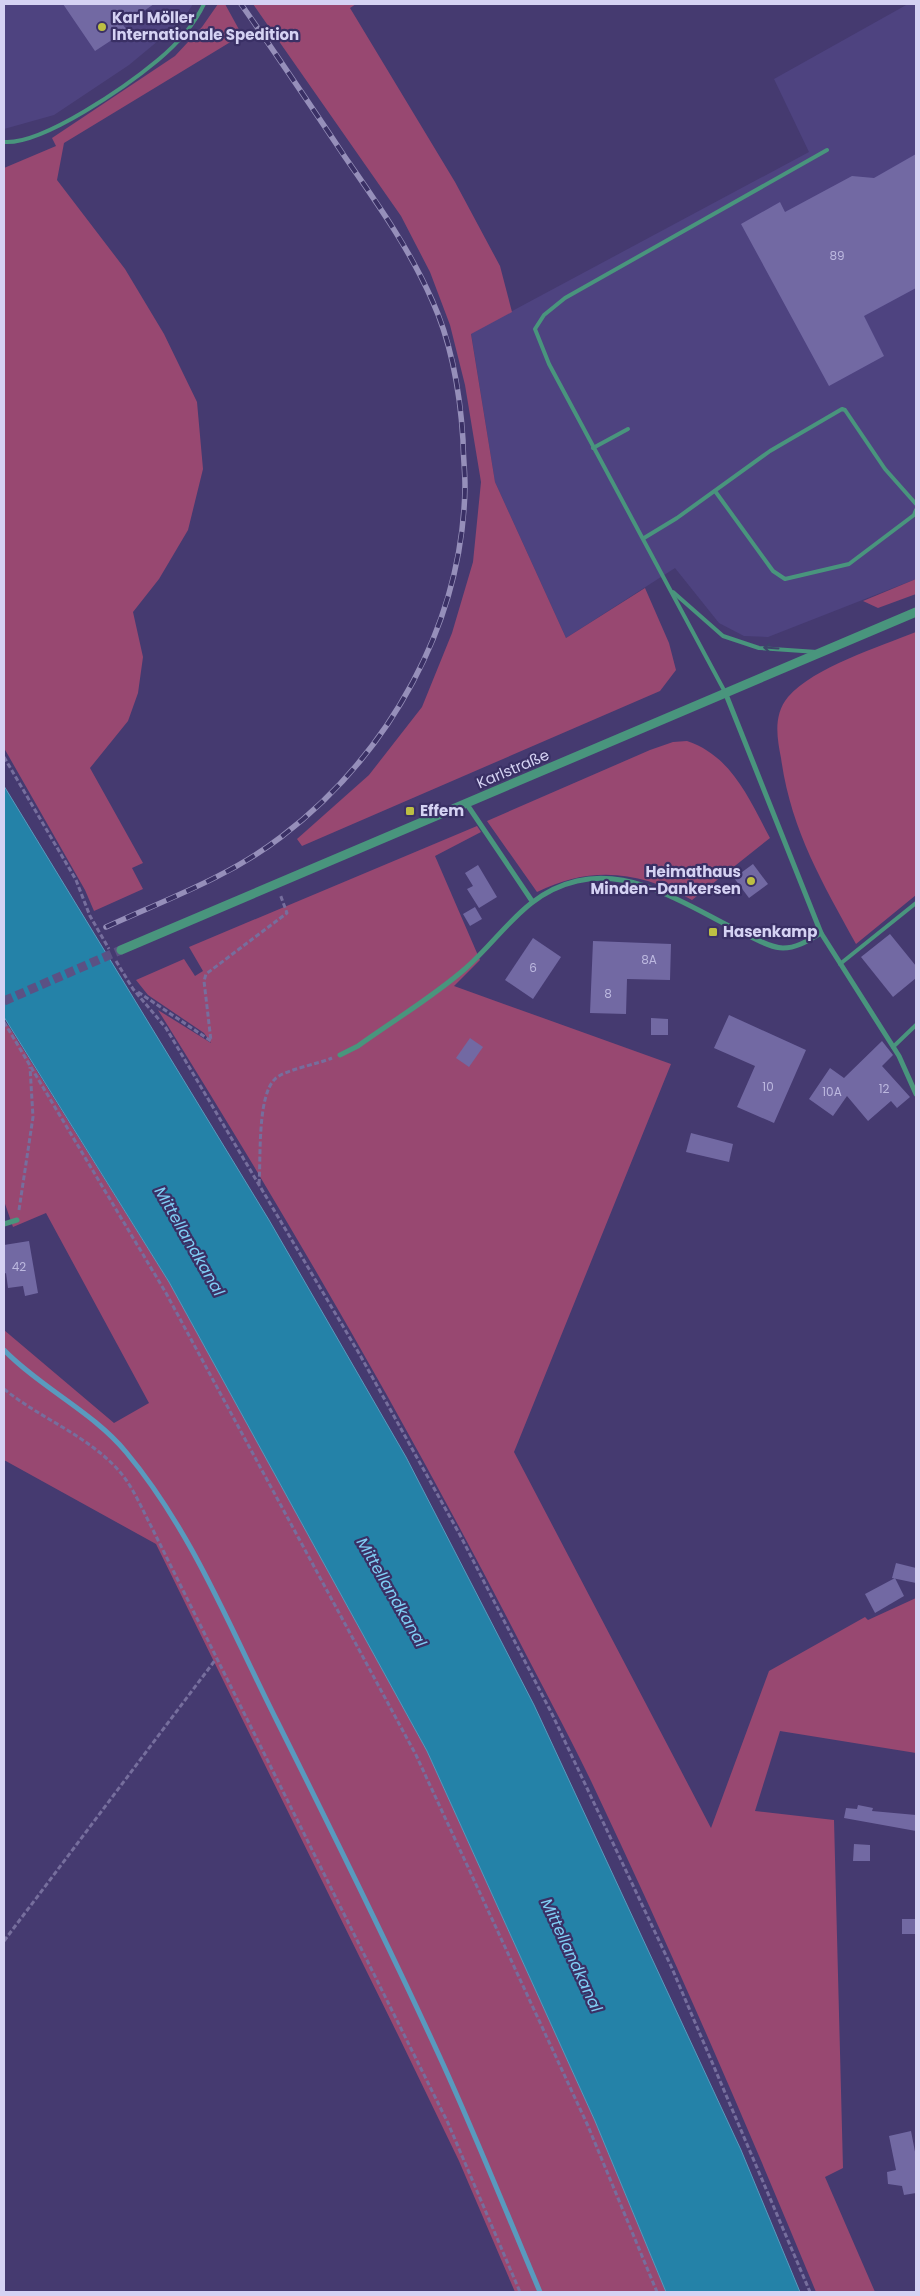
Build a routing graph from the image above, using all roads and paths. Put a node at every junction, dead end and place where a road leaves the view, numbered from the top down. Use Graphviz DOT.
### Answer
graph roads {
  1 [pos="204,4"];
  2 [pos="4,142"];
  3 [pos="827,150"];
  4 [pos="628,429"];
  5 [pos="593,448"];
  6 [pos="715,491"];
  7 [pos="916,504"];
  8 [pos="916,510"];
  9 [pos="644,538"];
  10 [pos="671,590"];
  11 [pos="916,612"];
  12 [pos="820,652"];
  13 [pos="725,692"];
  14 [pos="4,757"];
  15 [pos="466,803"];
  16 [pos="532,901"];
  17 [pos="916,903"];
  18 [pos="284,904"];
  19 [pos="821,934"];
  20 [pos="121,950"];
  21 [pos="840,964"];
  22 [pos="133,988"];
  23 [pos="4,1022"];
  24 [pos="916,1025"];
  25 [pos="893,1047"];
  26 [pos="340,1055"];
  27 [pos="30,1066"];
  28 [pos="916,1094"];
  29 [pos="259,1184"];
  30 [pos="17,1220"];
  31 [pos="4,1224"];
  32 [pos="4,1390"];
  33 [pos="216,1658"];
  34 [pos="4,1941"];
  35 [pos="520,2292"];
  36 [pos="657,2292"];
  37 [pos="810,2292"];
  1 -- 2 [label="lane"];
  3 -- 5 [label="lane"];
  4 -- 5 [label="lane"];
  5 -- 9 [label="lane"];
  6 -- 7 [label="lane"];
  6 -- 8 [label="lane"];
  6 -- 9 [label="lane"];
  9 -- 10 [label="lane"];
  12 -- 10 [label="lane, one-way"];
  10 -- 13 [label="lane"];
  11 -- 12 [label="street, Karlstraße"];
  12 -- 13 [label="street, Karlstraße"];
  13 -- 15 [label="street, Karlstraße"];
  13 -- 19 [label="street"];
  14 -- 22 [label="path"];
  15 -- 16 [label="street"];
  15 -- 20 [label="street, Karlstraße"];
  16 -- 19 [label="street"];
  16 -- 26 [label="street"];
  17 -- 21 [label="lane"];
  18 -- 22 [label="path"];
  19 -- 21 [label="street"];
  21 -- 25 [label="street"];
  22 -- 29 [label="path"];
  23 -- 27 [label="path"];
  24 -- 25 [label="lane"];
  25 -- 28 [label="street"];
  26 -- 29 [label="path"];
  27 -- 30 [label="path"];
  27 -- 36 [label="path"];
  29 -- 37 [label="path"];
  30 -- 31 [label="street"];
  32 -- 33 [label="path"];
  33 -- 34 [label="path"];
  33 -- 35 [label="path"];
}
